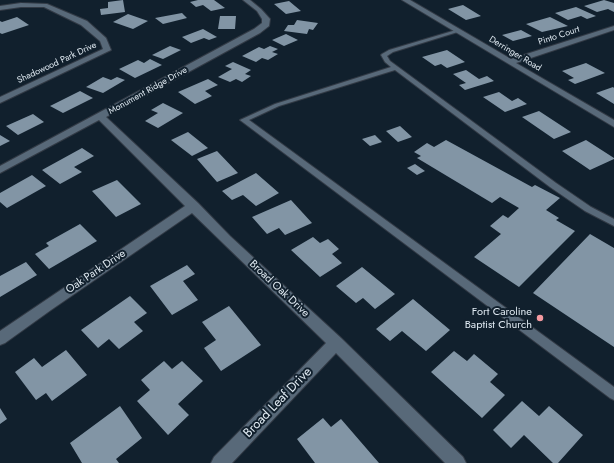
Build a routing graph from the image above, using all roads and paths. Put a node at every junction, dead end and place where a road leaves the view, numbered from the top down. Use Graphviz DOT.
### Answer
graph roads {
  1 [pos="246,0"];
  2 [pos="405,0"];
  3 [pos="48,3"];
  4 [pos="0,8"];
  5 [pos="614,28"];
  6 [pos="458,32"];
  7 [pos="510,62"];
  8 [pos="396,68"];
  9 [pos="0,100"];
  10 [pos="101,117"];
  11 [pos="614,124"];
  12 [pos="0,170"];
  13 [pos="194,206"];
  14 [pos="614,223"];
  15 [pos="0,339"];
  16 [pos="336,343"];
  17 [pos="614,394"];
  18 [pos="220,463"];
  19 [pos="457,463"];
  1 -- 10 [label="street, Monument Ridge Drive"];
  2 -- 6 [label="street, Derringer Road"];
  3 -- 4 [label="street"];
  3 -- 9 [label="street, Shadowood Park Drive"];
  5 -- 7 [label="street, Pinto Court"];
  6 -- 7 [label="street, Derringer Road"];
  6 -- 8 [label="lane"];
  7 -- 11 [label="street, Derringer Road"];
  8 -- 14 [label="lane"];
  8 -- 17 [label="lane"];
  10 -- 12 [label="street, Monument Ridge Drive"];
  10 -- 13 [label="street, Broad Oak Drive"];
  13 -- 15 [label="street, Oak Park Drive"];
  13 -- 16 [label="street, Broad Oak Drive"];
  16 -- 18 [label="street, Broad Leaf Drive"];
  16 -- 19 [label="street, Broad Oak Drive"];
}
